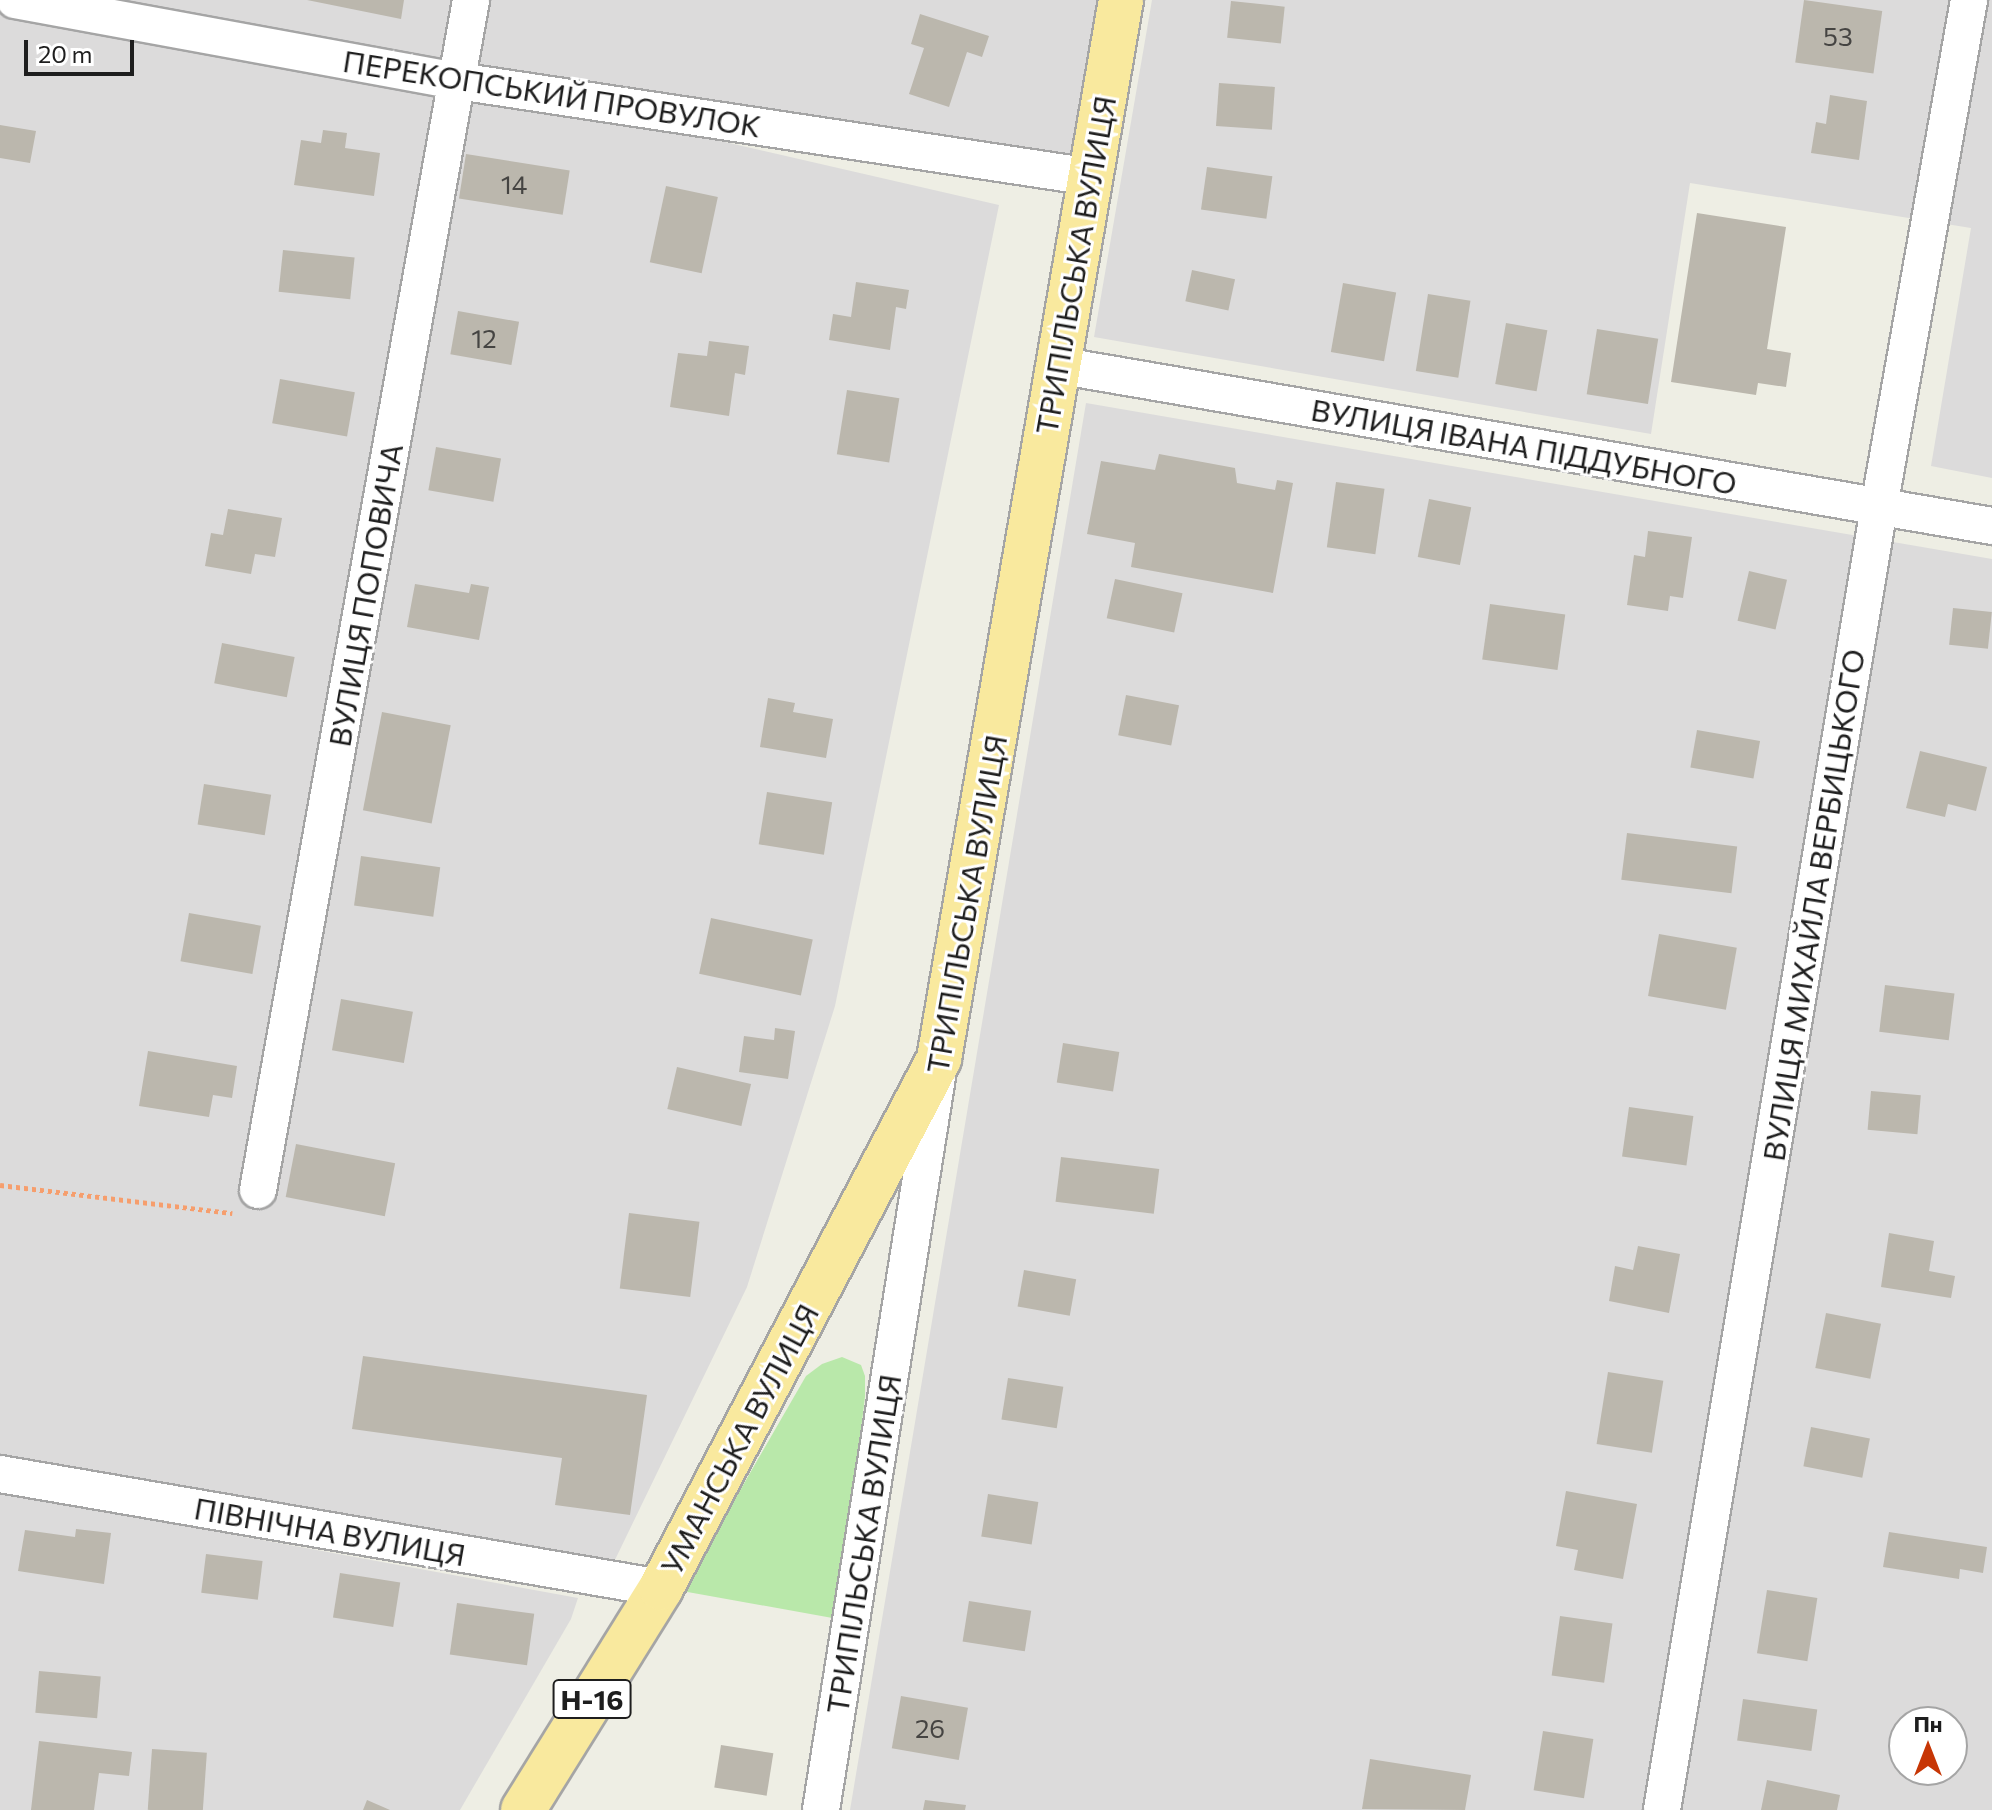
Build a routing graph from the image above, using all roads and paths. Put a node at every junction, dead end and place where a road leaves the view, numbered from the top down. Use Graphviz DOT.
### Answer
graph roads {
  1 [pos="15,0"];
  2 [pos="471,0"];
  3 [pos="1121,0"];
  4 [pos="1969,0"];
  5 [pos="458,81"];
  6 [pos="1091,177"];
  7 [pos="1057,365"];
  8 [pos="1879,507"];
  9 [pos="1992,526"];
  10 [pos="939,1059"];
  11 [pos="0,1185"];
  12 [pos="258,1190"];
  13 [pos="0,1474"];
  14 [pos="661,1588"];
  15 [pos="523,1810"];
  16 [pos="821,1810"];
  17 [pos="1662,1810"];
  1 -- 5 [label="street, ПЕРЕКОПСЬКИЙ ПРОВУЛОК"];
  2 -- 5 [label="street, ВУЛИЦЯ ПОПОВИЧА"];
  3 -- 6 [label="main road, ТРИПІЛЬСЬКА ВУЛИЦЯ"];
  4 -- 8 [label="street, ВУЛИЦЯ МИХАЙЛА ВЕРБИЦЬКОГО"];
  5 -- 6 [label="street, ПЕРЕКОПСЬКИЙ ПРОВУЛОК"];
  5 -- 12 [label="street, ВУЛИЦЯ ПОПОВИЧА"];
  6 -- 7 [label="main road, ТРИПІЛЬСЬКА ВУЛИЦЯ"];
  7 -- 8 [label="street, ВУЛИЦЯ ІВАНА ПІДДУБНОГО"];
  7 -- 10 [label="main road, ТРИПІЛЬСЬКА ВУЛИЦЯ"];
  8 -- 9 [label="street, ВУЛИЦЯ ІВАНА ПІДДУБНОГО"];
  8 -- 17 [label="street, ВУЛИЦЯ МИХАЙЛА ВЕРБИЦЬКОГО"];
  10 -- 14 [label="main road, УМАНСЬКА ВУЛИЦЯ"];
  10 -- 16 [label="street, ТРИПІЛЬСЬКА ВУЛИЦЯ"];
  11 -- 12 [label="path"];
  13 -- 14 [label="street, ПІВНІЧНА ВУЛИЦЯ"];
  14 -- 15 [label="main road, УМАНСЬКА ВУЛИЦЯ / Н-16"];
}
